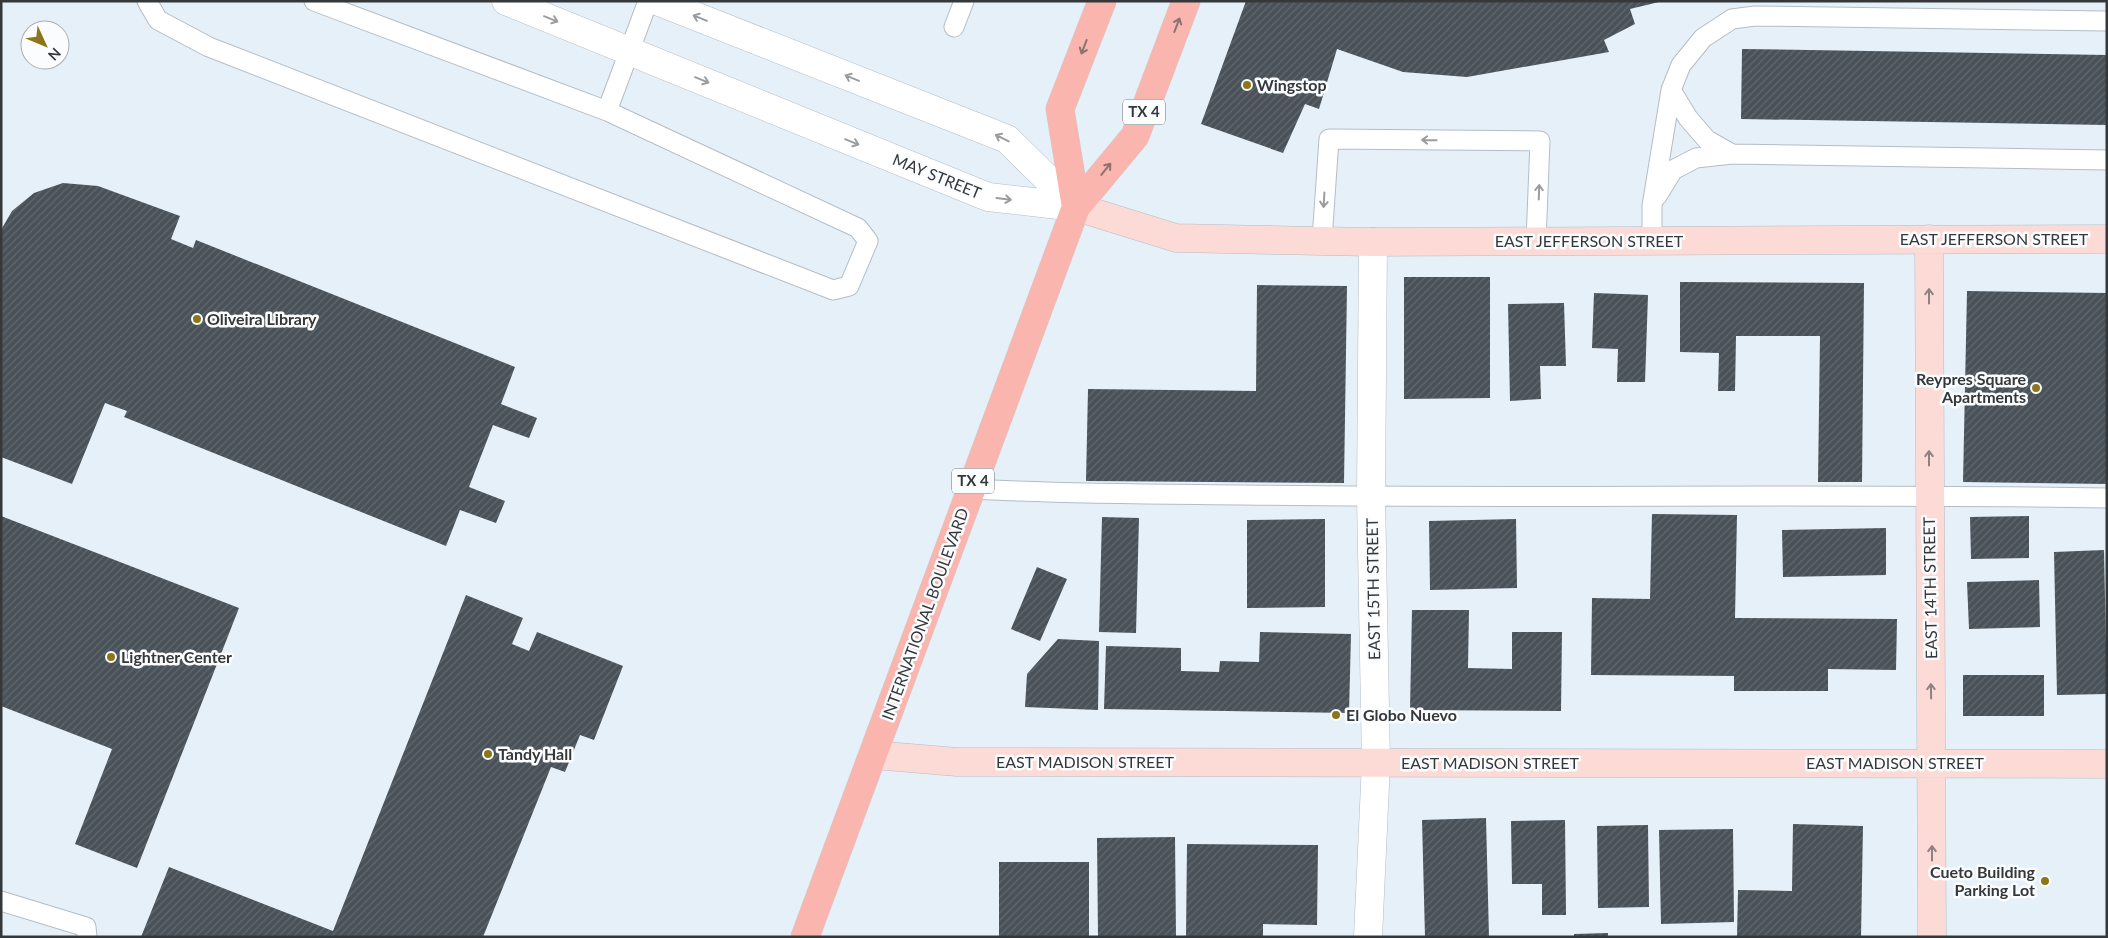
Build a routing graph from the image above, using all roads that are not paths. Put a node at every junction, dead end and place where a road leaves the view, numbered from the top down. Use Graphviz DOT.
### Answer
graph roads {
  1 [pos="147,1"];
  2 [pos="314,1"];
  3 [pos="506,1"];
  4 [pos="648,1"];
  5 [pos="657,1"];
  6 [pos="964,1"];
  7 [pos="1102,1"];
  8 [pos="1186,1"];
  9 [pos="343,6"];
  10 [pos="2107,21"];
  11 [pos="954,28"];
  12 [pos="630,50"];
  13 [pos="1672,90"];
  14 [pos="607,111"];
  15 [pos="1732,154"];
  16 [pos="2107,160"];
  17 [pos="1652,206"];
  18 [pos="1076,207"];
  19 [pos="1929,239"];
  20 [pos="2107,239"];
  21 [pos="1322,240"];
  22 [pos="1652,240"];
  23 [pos="1536,241"];
  24 [pos="1373,242"];
  25 [pos="970,489"];
  26 [pos="1929,495"];
  27 [pos="1371,497"];
  28 [pos="2107,498"];
  29 [pos="874,755"];
  30 [pos="1932,762"];
  31 [pos="1376,764"];
  32 [pos="2107,764"];
  33 [pos="1,901"];
  34 [pos="87,937"];
  35 [pos="805,937"];
  36 [pos="1368,937"];
  37 [pos="1932,937"];
  1 -- 14 [label="lane"];
  2 -- 9 [label="lane"];
  3 -- 12 [label="street, MAY STREET, one-way"];
  4 -- 12 [label="lane"];
  18 -- 5 [label="street, one-way"];
  6 -- 11 [label="lane"];
  7 -- 18 [label="main road, INTERNATIONAL BOULEVARD / TX 4, one-way"];
  18 -- 8 [label="main road, INTERNATIONAL BOULEVARD / TX 4, one-way"];
  9 -- 14 [label="lane"];
  10 -- 13 [label="lane"];
  12 -- 14 [label="lane"];
  12 -- 18 [label="street, MAY STREET, one-way"];
  13 -- 15 [label="lane"];
  13 -- 17 [label="lane"];
  15 -- 16 [label="lane"];
  15 -- 17 [label="lane"];
  17 -- 22 [label="lane"];
  18 -- 21 [label="street, EAST JEFFERSON STREET"];
  18 -- 25 [label="main road, INTERNATIONAL BOULEVARD / TX 4"];
  19 -- 20 [label="street, EAST JEFFERSON STREET"];
  19 -- 22 [label="street, EAST JEFFERSON STREET"];
  26 -- 19 [label="street, EAST 14TH STREET, one-way"];
  23 -- 21 [label="lane, one-way"];
  21 -- 24 [label="street, EAST JEFFERSON STREET"];
  22 -- 23 [label="street, EAST JEFFERSON STREET"];
  23 -- 24 [label="street, EAST JEFFERSON STREET"];
  24 -- 27 [label="street, EAST 15TH STREET"];
  25 -- 27 [label="lane"];
  25 -- 29 [label="main road, INTERNATIONAL BOULEVARD / TX 4"];
  26 -- 27 [label="lane"];
  26 -- 28 [label="lane"];
  30 -- 26 [label="street, EAST 14TH STREET, one-way"];
  27 -- 31 [label="street, EAST 15TH STREET"];
  29 -- 31 [label="street, EAST MADISON STREET"];
  29 -- 35 [label="main road, INTERNATIONAL BOULEVARD / TX 4"];
  30 -- 31 [label="street, EAST MADISON STREET"];
  30 -- 32 [label="street, EAST MADISON STREET"];
  37 -- 30 [label="street, EAST 14TH STREET, one-way"];
  31 -- 36 [label="street, EAST 15TH STREET"];
  33 -- 34 [label="lane"];
}
